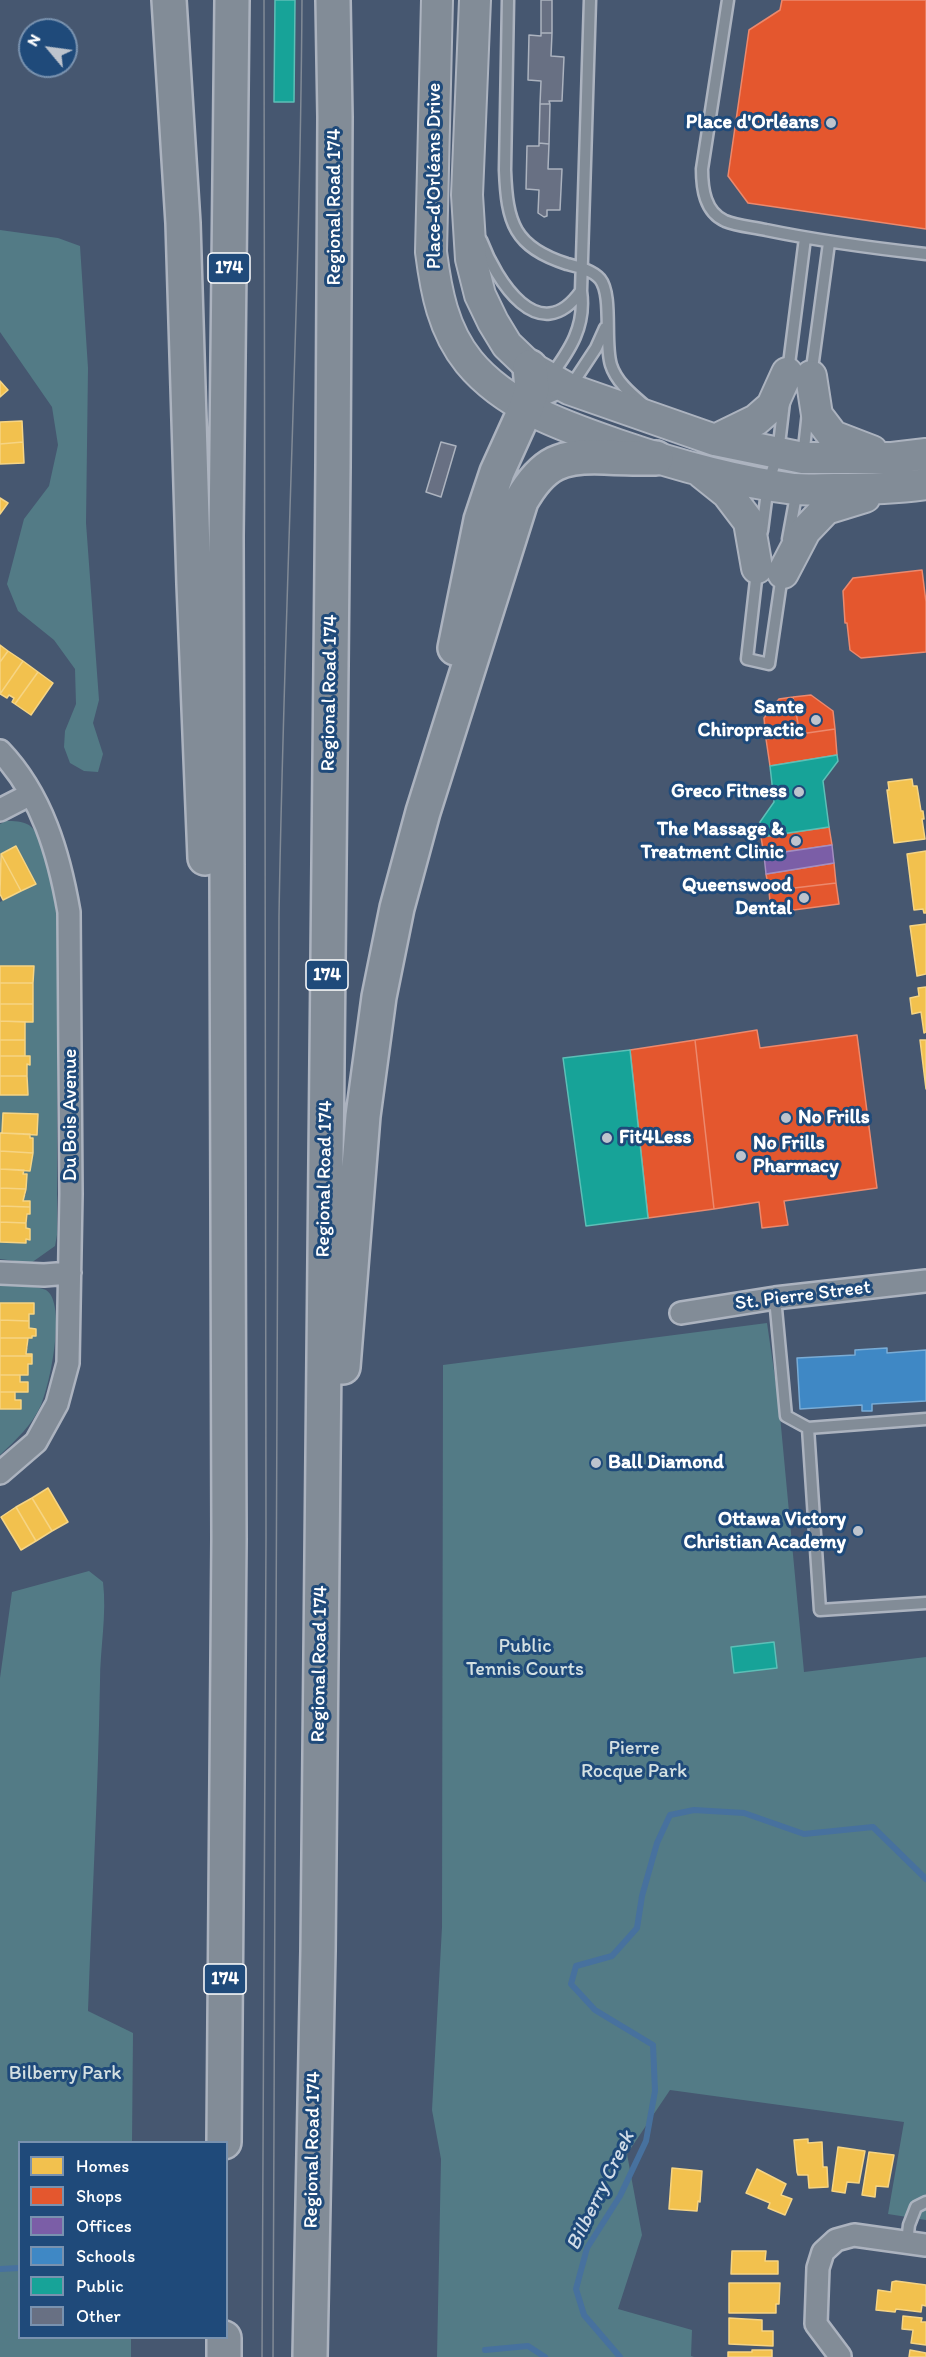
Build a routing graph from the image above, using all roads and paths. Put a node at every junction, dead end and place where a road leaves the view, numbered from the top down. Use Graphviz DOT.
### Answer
graph roads {
  1 [pos="169,0"];
  2 [pos="221,0"];
  3 [pos="232,0"];
  4 [pos="333,0"];
  5 [pos="437,0"];
  6 [pos="475,0"];
  7 [pos="508,0"];
  8 [pos="590,0"];
  9 [pos="728,0"];
  10 [pos="467,195"];
  11 [pos="805,238"];
  12 [pos="829,243"];
  13 [pos="926,254"];
  14 [pos="582,269"];
  15 [pos="581,291"];
  16 [pos="606,325"];
  17 [pos="799,375"];
  18 [pos="549,378"];
  19 [pos="526,408"];
  20 [pos="702,436"];
  21 [pos="926,454"];
  22 [pos="656,458"];
  23 [pos="892,458"];
  24 [pos="702,472"];
  25 [pos="791,472"];
  26 [pos="926,484"];
  27 [pos="890,488"];
  28 [pos="226,536"];
  29 [pos="770,571"];
  30 [pos="0,751"];
  31 [pos="31,794"];
  32 [pos="0,810"];
  33 [pos="423,812"];
  34 [pos="0,1273"];
  35 [pos="70,1273"];
  36 [pos="926,1281"];
  37 [pos="775,1298"];
  38 [pos="681,1313"];
  39 [pos="926,1419"];
  40 [pos="808,1428"];
  41 [pos="0,1473"];
  42 [pos="229,1539"];
  43 [pos="926,1603"];
  44 [pos="318,1951"];
  45 [pos="224,2141"];
  46 [pos="926,2202"];
  47 [pos="916,2244"];
  48 [pos="224,2339"];
  49 [pos="840,2356"];
  50 [pos="224,2357"];
  51 [pos="310,2357"];
  1 -- 42 [label="highway"];
  2 -- 28 [label="highway"];
  3 -- 28 [label="highway, 174"];
  4 -- 44 [label="highway, Regional Road 174 / 174"];
  5 -- 19 [label="main road, Place-d'Orléans Drive"];
  6 -- 10 [label="main road, Place-d'Orléans Drive"];
  7 -- 14 [label="lane"];
  8 -- 14 [label="lane"];
  9 -- 11 [label="lane"];
  10 -- 15 [label="lane"];
  10 -- 18 [label="main road, Place-d'Orléans Drive"];
  11 -- 12 [label="lane"];
  11 -- 17 [label="lane"];
  12 -- 13 [label="lane"];
  12 -- 17 [label="lane"];
  14 -- 15 [label="lane"];
  14 -- 16 [label="lane"];
  15 -- 18 [label="lane"];
  16 -- 18 [label="lane"];
  16 -- 20 [label="lane"];
  17 -- 20 [label="main road"];
  17 -- 23 [label="main road"];
  17 -- 25 [label="lane"];
  17 -- 25 [label="lane"];
  18 -- 19 [label="highway"];
  18 -- 20 [label="main road, Place-d'Orléans Drive"];
  19 -- 22 [label="main road, Place-d'Orléans Drive"];
  19 -- 33 [label="highway"];
  20 -- 25 [label="main road, Place-d'Orléans Drive"];
  21 -- 23 [label="main road, Place-d'Orléans Drive"];
  22 -- 24 [label="main road, Place-d'Orléans Drive"];
  22 -- 33 [label="highway"];
  23 -- 25 [label="main road, Place-d'Orléans Drive"];
  24 -- 25 [label="main road, Place-d'Orléans Drive"];
  24 -- 29 [label="main road"];
  25 -- 27 [label="main road, Place-d'Orléans Drive"];
  25 -- 29 [label="lane"];
  25 -- 29 [label="lane"];
  26 -- 27 [label="main road, Place-d'Orléans Drive"];
  27 -- 29 [label="main road"];
  28 -- 42 [label="highway, 174"];
  29 -- 29 [label="lane"];
  30 -- 31 [label="street, Du Bois Avenue"];
  31 -- 32 [label="street"];
  31 -- 35 [label="street, Du Bois Avenue"];
  33 -- 44 [label="highway"];
  34 -- 35 [label="street"];
  35 -- 41 [label="street, Du Bois Avenue"];
  36 -- 37 [label="street, St. Pierre Street"];
  37 -- 38 [label="street, St. Pierre Street"];
  37 -- 40 [label="lane"];
  39 -- 40 [label="lane"];
  40 -- 43 [label="lane"];
  42 -- 45 [label="highway, 174"];
  44 -- 51 [label="highway, Regional Road 174 / 174"];
  46 -- 47 [label="lane"];
  47 -- 49 [label="street"];
  48 -- 50 [label="highway"];
}
